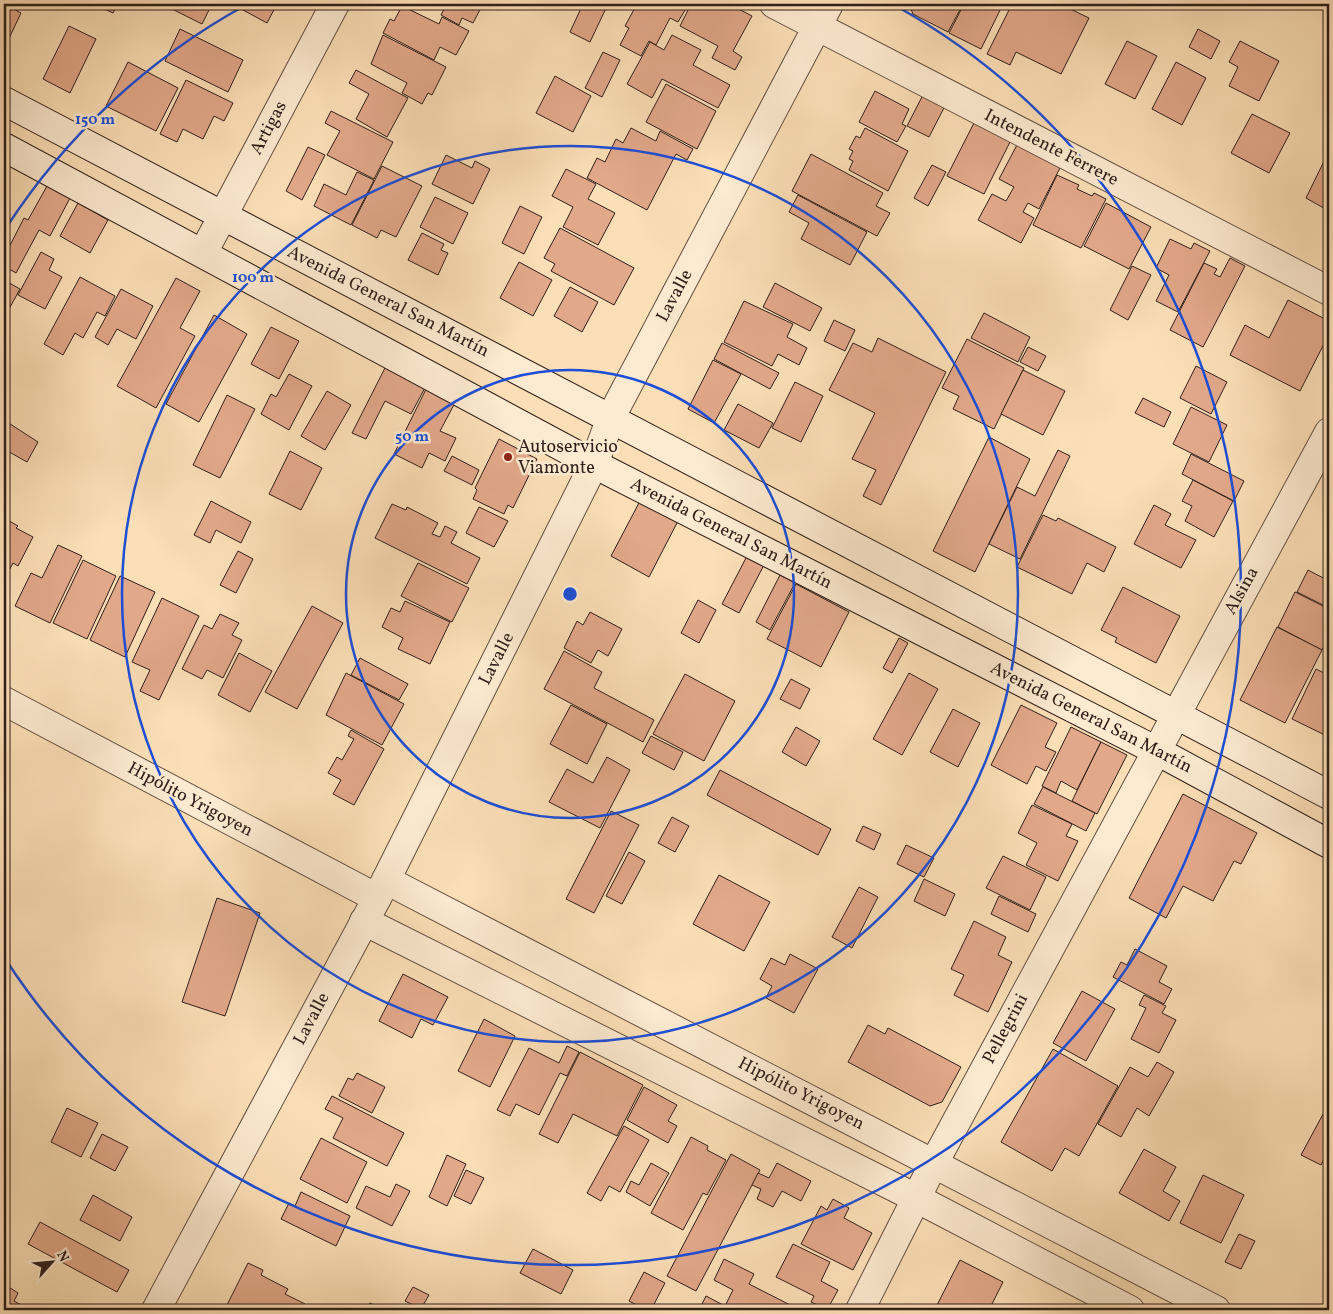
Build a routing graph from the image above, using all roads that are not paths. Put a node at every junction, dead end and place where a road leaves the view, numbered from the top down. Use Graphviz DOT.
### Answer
graph roads {
  1 [pos="335,4"];
  2 [pos="774,4"];
  3 [pos="823,16"];
  4 [pos="4,101"];
  5 [pos="4,147"];
  6 [pos="222,216"];
  7 [pos="203,254"];
  8 [pos="1329,291"];
  9 [pos="611,417"];
  10 [pos="1329,432"];
  11 [pos="594,464"];
  12 [pos="4,701"];
  13 [pos="1176,713"];
  14 [pos="1157,751"];
  15 [pos="1329,795"];
  16 [pos="1329,844"];
  17 [pos="375,900"];
  18 [pos="934,1163"];
  19 [pos="916,1198"];
  20 [pos="156,1310"];
  21 [pos="860,1310"];
  22 [pos="1130,1310"];
  23 [pos="1216,1310"];
  1 -- 6 [label="street, Artigas"];
  2 -- 3 [label="street, Intendente Ferrere"];
  3 -- 8 [label="street, Intendente Ferrere"];
  3 -- 9 [label="street, Lavalle"];
  4 -- 6 [label="street, Avenida General San Martín"];
  5 -- 7 [label="street, Avenida General San Martín"];
  6 -- 7 [label="street, Artigas"];
  6 -- 9 [label="street, Avenida General San Martín"];
  7 -- 11 [label="street, Avenida General San Martín"];
  9 -- 11 [label="street, Lavalle"];
  9 -- 13 [label="street, Avenida General San Martín"];
  10 -- 13 [label="street, Alsina"];
  11 -- 14 [label="street, Avenida General San Martín"];
  11 -- 17 [label="street, Lavalle"];
  12 -- 17 [label="street, Hipólito Yrigoyen"];
  13 -- 14 [label="street, Alsina"];
  13 -- 15 [label="street, Avenida General San Martín"];
  14 -- 16 [label="street, Avenida General San Martín"];
  14 -- 18 [label="street, Pellegrini"];
  17 -- 18 [label="street, Hipólito Yrigoyen"];
  17 -- 19 [label="street, Hipólito Yrigoyen"];
  17 -- 20 [label="street, Lavalle"];
  18 -- 19 [label="street, Pellegrini"];
  18 -- 23 [label="street, Hipólito Yrigoyen"];
  19 -- 21 [label="street, Pellegrini"];
  19 -- 22 [label="street, Hipólito Yrigoyen"];
}
